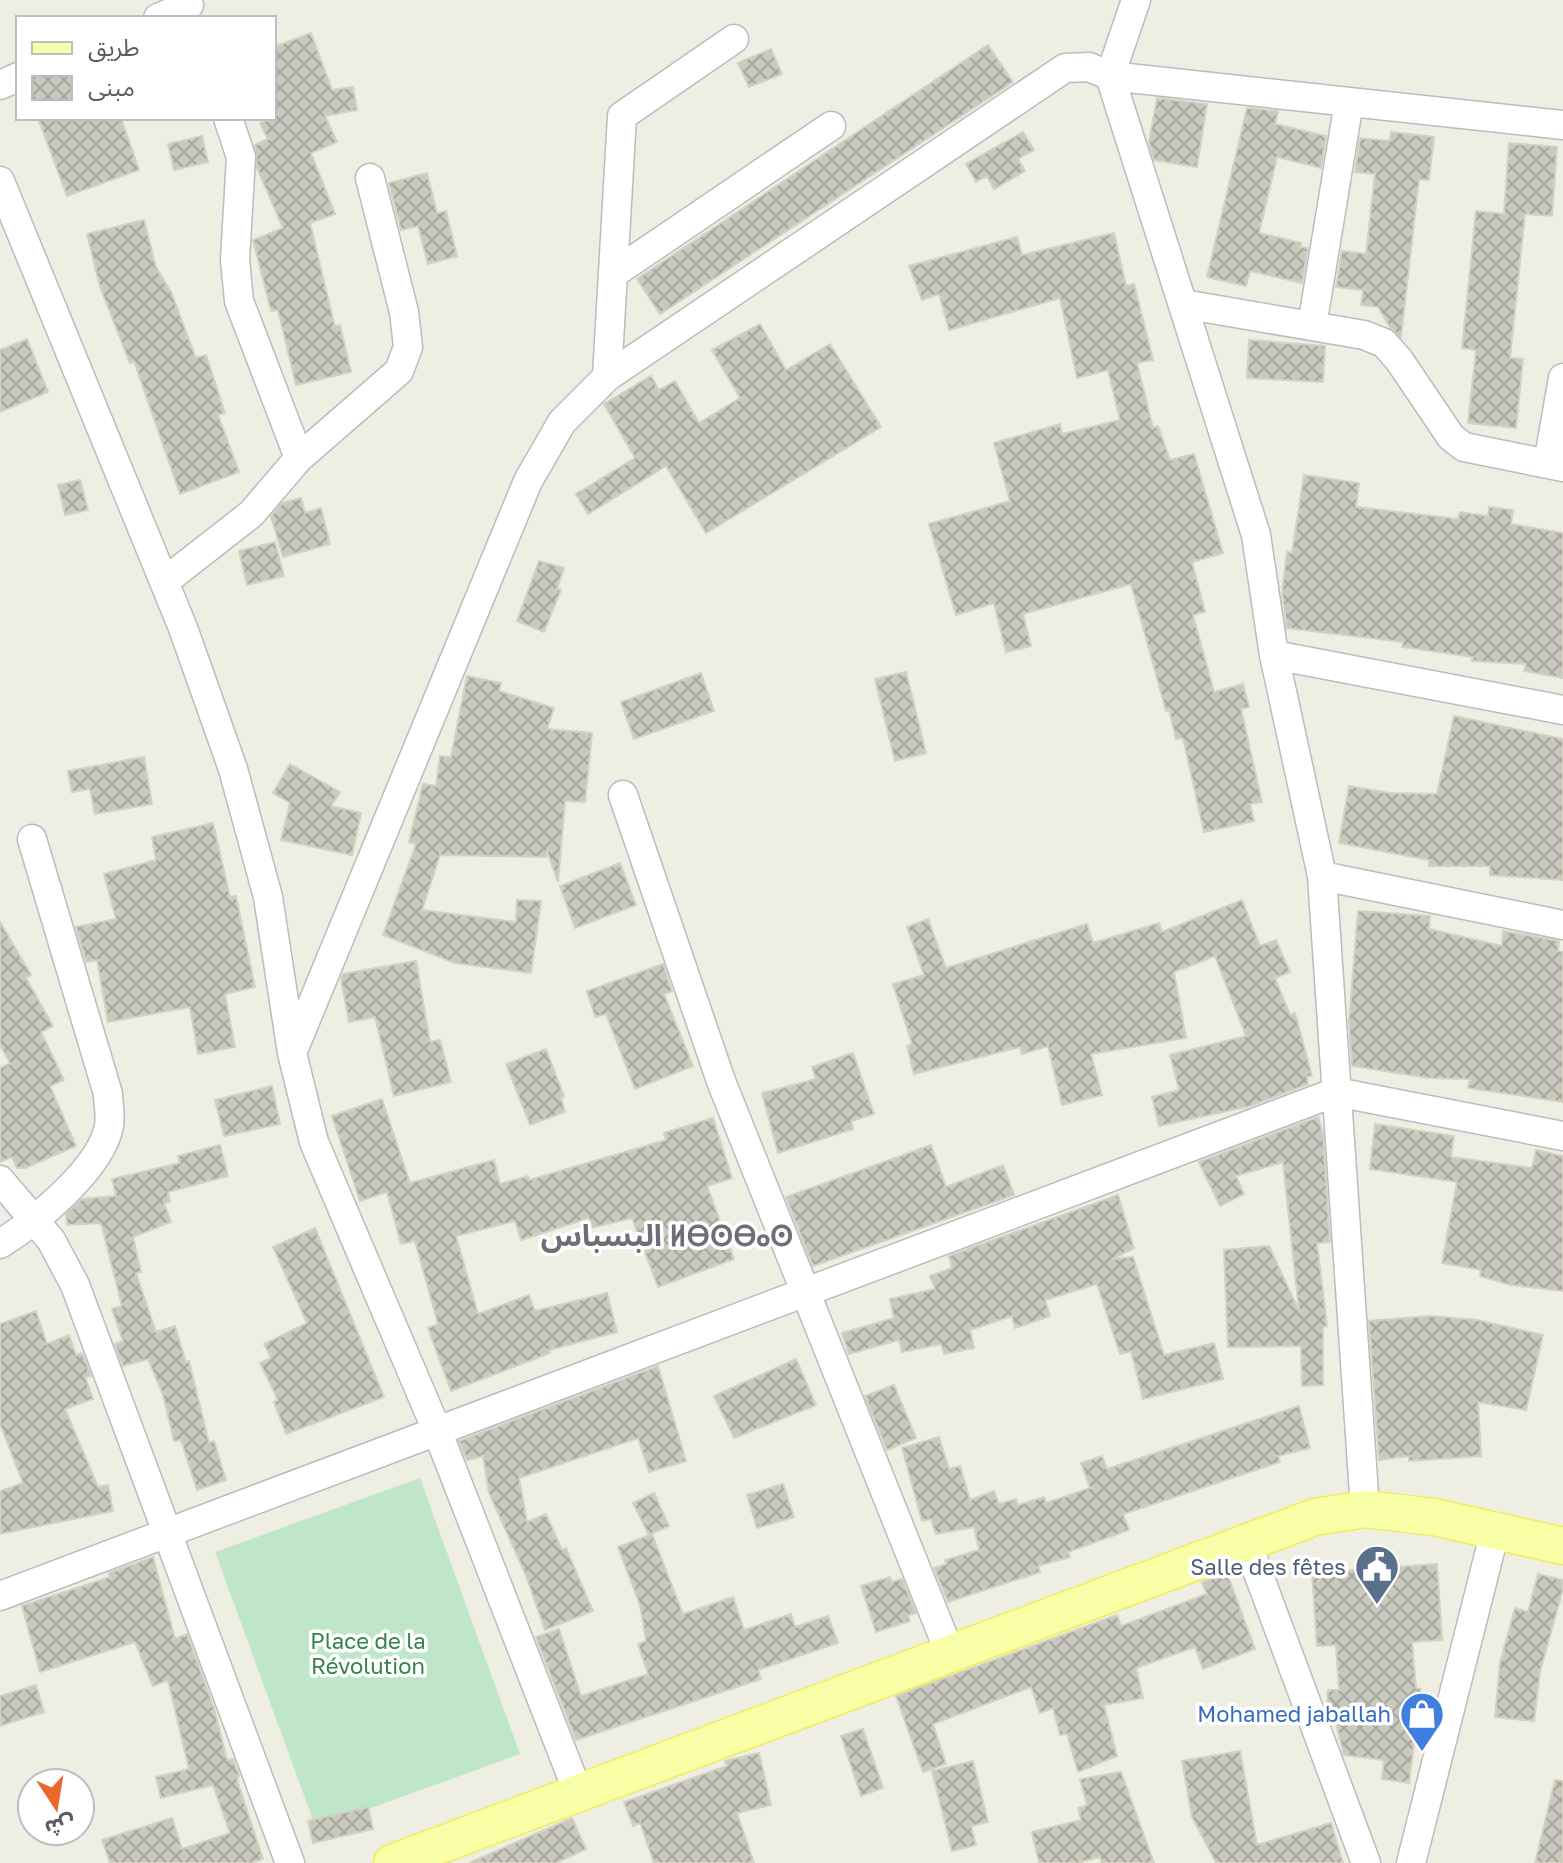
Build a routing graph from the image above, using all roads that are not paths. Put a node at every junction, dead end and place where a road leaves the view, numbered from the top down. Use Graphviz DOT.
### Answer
graph roads {
  1 [pos="1136,0"];
  2 [pos="190,8"];
  3 [pos="164,16"];
  4 [pos="734,39"];
  5 [pos="1110,76"];
  6 [pos="1349,102"];
  7 [pos="229,120"];
  8 [pos="1563,125"];
  9 [pos="831,126"];
  10 [pos="370,178"];
  11 [pos="0,181"];
  12 [pos="9,228"];
  13 [pos="613,274"];
  14 [pos="1183,304"];
  15 [pos="1312,326"];
  16 [pos="607,377"];
  17 [pos="1563,378"];
  18 [pos="299,458"];
  19 [pos="1556,465"];
  20 [pos="164,582"];
  21 [pos="1274,655"];
  22 [pos="1563,710"];
  23 [pos="623,795"];
  24 [pos="32,839"];
  25 [pos="1322,876"];
  26 [pos="1563,925"];
  27 [pos="292,1053"];
  28 [pos="1336,1092"];
  29 [pos="1563,1136"];
  30 [pos="0,1180"];
  31 [pos="37,1221"];
  32 [pos="0,1244"];
  33 [pos="804,1294"];
  34 [pos="438,1433"];
  35 [pos="1365,1509"];
  36 [pos="1495,1531"];
  37 [pos="170,1533"];
  38 [pos="1247,1543"];
  39 [pos="1563,1546"];
  40 [pos="0,1596"];
  41 [pos="951,1656"];
  42 [pos="579,1795"];
  43 [pos="446,1854"];
  44 [pos="290,1863"];
  45 [pos="392,1863"];
  46 [pos="1366,1863"];
  47 [pos="1411,1863"];
  1 -- 5 [label="street"];
  2 -- 3 [label="street"];
  4 -- 13 [label="street"];
  5 -- 6 [label="street"];
  5 -- 14 [label="street"];
  5 -- 16 [label="street"];
  6 -- 8 [label="street"];
  6 -- 15 [label="street"];
  7 -- 18 [label="street"];
  9 -- 13 [label="street"];
  10 -- 18 [label="street"];
  11 -- 12 [label="street"];
  12 -- 20 [label="street"];
  13 -- 16 [label="street"];
  14 -- 15 [label="street"];
  14 -- 21 [label="street"];
  15 -- 19 [label="street"];
  16 -- 27 [label="street"];
  17 -- 19 [label="street"];
  18 -- 20 [label="street"];
  20 -- 27 [label="street"];
  21 -- 22 [label="street"];
  21 -- 25 [label="street"];
  23 -- 33 [label="street"];
  24 -- 31 [label="street"];
  25 -- 26 [label="street"];
  25 -- 28 [label="street"];
  27 -- 34 [label="street"];
  28 -- 29 [label="street"];
  28 -- 33 [label="street"];
  28 -- 35 [label="street"];
  30 -- 31 [label="street"];
  31 -- 32 [label="street"];
  31 -- 37 [label="street"];
  33 -- 34 [label="street"];
  33 -- 41 [label="street"];
  34 -- 37 [label="street"];
  34 -- 42 [label="street"];
  35 -- 36 [label="main road"];
  35 -- 38 [label="main road"];
  36 -- 39 [label="main road"];
  36 -- 47 [label="street"];
  37 -- 40 [label="street"];
  37 -- 44 [label="street"];
  38 -- 41 [label="main road"];
  38 -- 46 [label="street"];
  41 -- 42 [label="main road"];
  42 -- 43 [label="main road"];
  43 -- 45 [label="main road"];
}
